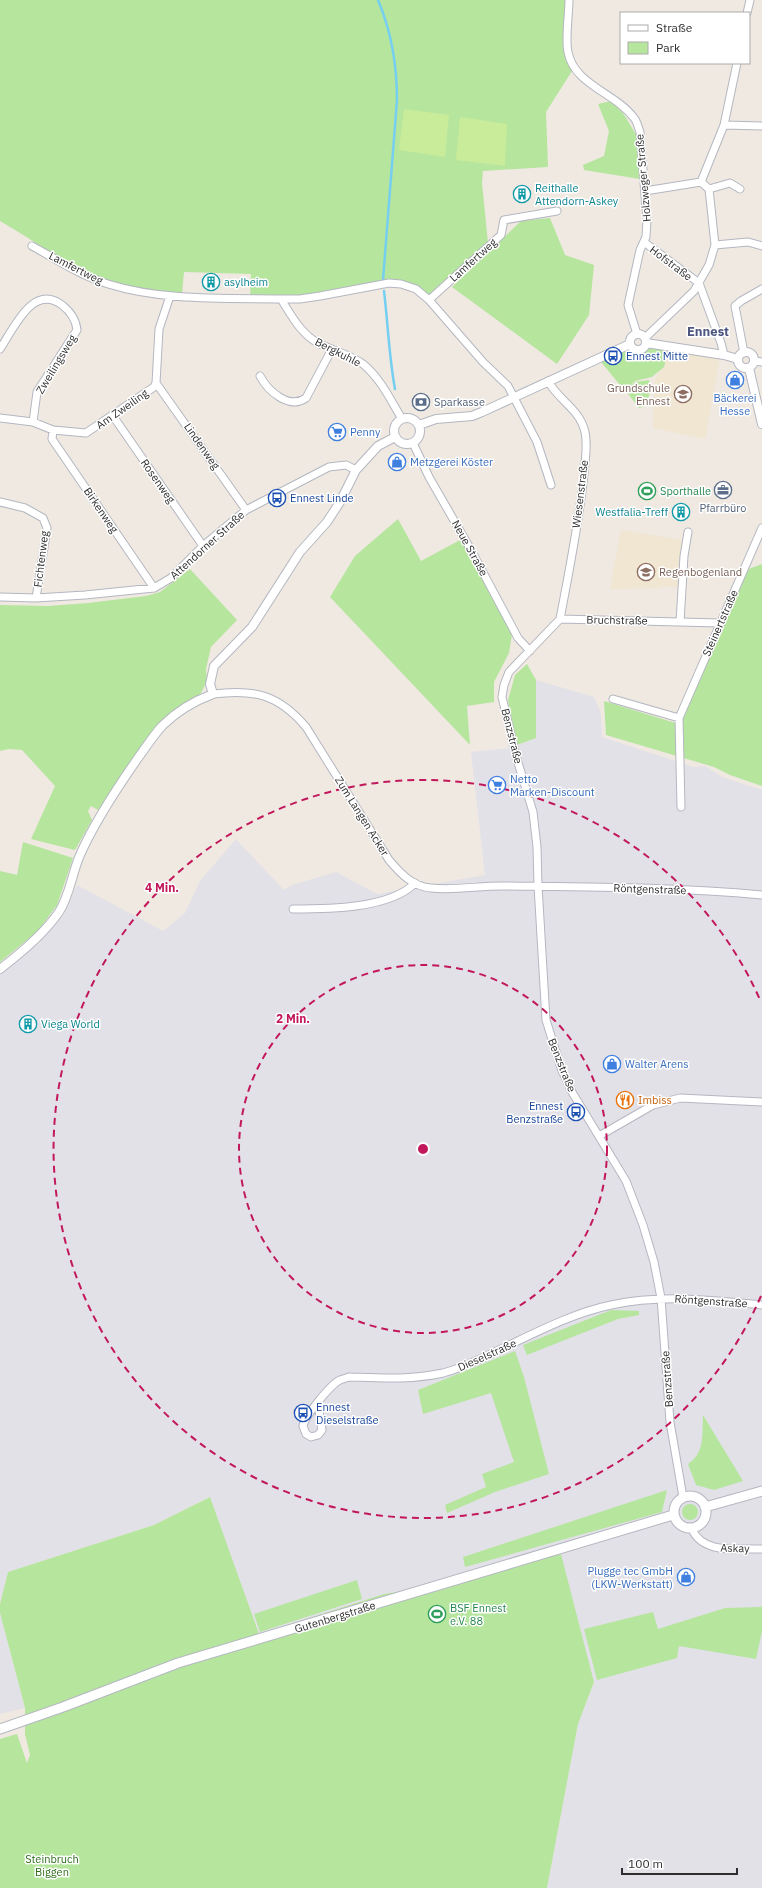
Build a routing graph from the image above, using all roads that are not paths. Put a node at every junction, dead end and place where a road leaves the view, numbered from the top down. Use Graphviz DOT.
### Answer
graph roads {
  1 [pos="569,0"];
  2 [pos="750,0"];
  3 [pos="747,12"];
  4 [pos="737,64"];
  5 [pos="724,125"];
  6 [pos="762,126"];
  7 [pos="701,182"];
  8 [pos="709,189"];
  9 [pos="740,189"];
  10 [pos="645,191"];
  11 [pos="557,212"];
  12 [pos="644,242"];
  13 [pos="715,245"];
  14 [pos="32,246"];
  15 [pos="762,246"];
  16 [pos="699,283"];
  17 [pos="762,289"];
  18 [pos="170,296"];
  19 [pos="280,299"];
  20 [pos="429,300"];
  21 [pos="643,338"];
  22 [pos="630,344"];
  23 [pos="0,349"];
  24 [pos="332,349"];
  25 [pos="744,352"];
  26 [pos="724,355"];
  27 [pos="738,359"];
  28 [pos="758,361"];
  29 [pos="749,368"];
  30 [pos="260,376"];
  31 [pos="548,381"];
  32 [pos="156,383"];
  33 [pos="514,397"];
  34 [pos="113,416"];
  35 [pos="0,418"];
  36 [pos="402,419"];
  37 [pos="33,422"];
  38 [pos="762,424"];
  39 [pos="419,426"];
  40 [pos="53,430"];
  41 [pos="395,437"];
  42 [pos="413,443"];
  43 [pos="356,470"];
  44 [pos="551,485"];
  45 [pos="0,502"];
  46 [pos="246,510"];
  47 [pos="762,528"];
  48 [pos="688,532"];
  49 [pos="202,546"];
  50 [pos="154,588"];
  51 [pos="0,597"];
  52 [pos="36,598"];
  53 [pos="560,619"];
  54 [pos="680,622"];
  55 [pos="719,623"];
  56 [pos="530,651"];
  57 [pos="213,694"];
  58 [pos="612,699"];
  59 [pos="679,718"];
  60 [pos="681,807"];
  61 [pos="415,884"];
  62 [pos="538,886"];
  63 [pos="762,895"];
  64 [pos="293,910"];
  65 [pos="0,969"];
  66 [pos="762,1102"];
  67 [pos="599,1136"];
  68 [pos="661,1298"];
  69 [pos="762,1305"];
  70 [pos="318,1404"];
  71 [pos="762,1491"];
  72 [pos="683,1497"];
  73 [pos="705,1507"];
  74 [pos="673,1515"];
  75 [pos="692,1528"];
  76 [pos="762,1549"];
  77 [pos="0,1729"];
  1 -- 10 [label="street, Holzweger Straße"];
  2 -- 3 [label="street"];
  4 -- 5 [label="street"];
  5 -- 6 [label="street"];
  5 -- 7 [label="street"];
  7 -- 8 [label="street"];
  7 -- 10 [label="street"];
  8 -- 9 [label="street"];
  8 -- 13 [label="street"];
  10 -- 12 [label="street, Holzweger Straße"];
  11 -- 20 [label="street, Lamfertweg"];
  12 -- 16 [label="street, Hofstraße"];
  12 -- 21 [label="street, Holzweger Straße"];
  13 -- 15 [label="street"];
  13 -- 16 [label="street, Hofstraße"];
  14 -- 18 [label="street, Lamfertweg"];
  16 -- 21 [label="street"];
  16 -- 26 [label="street, Hofstraße"];
  17 -- 25 [label="street"];
  18 -- 19 [label="street"];
  18 -- 32 [label="street, Am Zweiling"];
  19 -- 20 [label="street"];
  19 -- 24 [label="street, Bergkuhle"];
  20 -- 33 [label="street"];
  21 -- 22 [label="street"];
  21 -- 22 [label="street"];
  21 -- 26 [label="street"];
  22 -- 31 [label="street"];
  23 -- 37 [label="street, Zweilingsweg"];
  24 -- 30 [label="street"];
  24 -- 36 [label="street, Bergkuhle"];
  25 -- 27 [label="street"];
  25 -- 28 [label="street"];
  26 -- 27 [label="street"];
  27 -- 29 [label="street"];
  28 -- 29 [label="street"];
  29 -- 38 [label="street"];
  31 -- 33 [label="street"];
  31 -- 53 [label="street, Wiesenstraße"];
  32 -- 34 [label="street, Am Zweiling"];
  32 -- 46 [label="street, Lindenweg"];
  33 -- 39 [label="street"];
  33 -- 44 [label="street"];
  34 -- 40 [label="street, Am Zweiling"];
  34 -- 49 [label="street, Rosenweg"];
  35 -- 37 [label="street, Am Zweiling"];
  36 -- 39 [label="street"];
  36 -- 41 [label="street"];
  37 -- 40 [label="street, Am Zweiling"];
  39 -- 42 [label="street"];
  40 -- 50 [label="street, Birkenweg"];
  41 -- 42 [label="street"];
  41 -- 43 [label="street"];
  42 -- 56 [label="street, Neue Straße"];
  43 -- 46 [label="street, Attendorner Straße"];
  43 -- 57 [label="street"];
  45 -- 52 [label="street, Fichtenweg"];
  46 -- 49 [label="street, Attendorner Straße"];
  47 -- 55 [label="street, Steinertstraße"];
  48 -- 54 [label="street"];
  49 -- 50 [label="street, Attendorner Straße"];
  50 -- 52 [label="street, Attendorner Straße"];
  51 -- 52 [label="street, Attendorner Straße"];
  53 -- 54 [label="street, Bruchstraße"];
  53 -- 56 [label="street"];
  54 -- 55 [label="street, Bruchstraße"];
  55 -- 59 [label="street, Steinertstraße"];
  56 -- 62 [label="street, Benzstraße"];
  57 -- 61 [label="street, Zum Langen Acker"];
  57 -- 65 [label="street"];
  58 -- 59 [label="street"];
  59 -- 60 [label="street, Steinertstraße"];
  61 -- 62 [label="street, Zum Langen Acker"];
  61 -- 64 [label="street"];
  62 -- 63 [label="street, Röntgenstraße"];
  62 -- 67 [label="street, Benzstraße"];
  66 -- 67 [label="street"];
  67 -- 68 [label="street, Benzstraße"];
  68 -- 69 [label="street, Röntgenstraße"];
  68 -- 70 [label="street, Dieselstraße"];
  68 -- 72 [label="street, Benzstraße"];
  71 -- 73 [label="main road"];
  72 -- 73 [label="main road"];
  72 -- 74 [label="main road"];
  73 -- 75 [label="main road"];
  74 -- 75 [label="main road"];
  74 -- 77 [label="main road, Gutenbergstraße"];
  75 -- 76 [label="street, Askay"];
}
